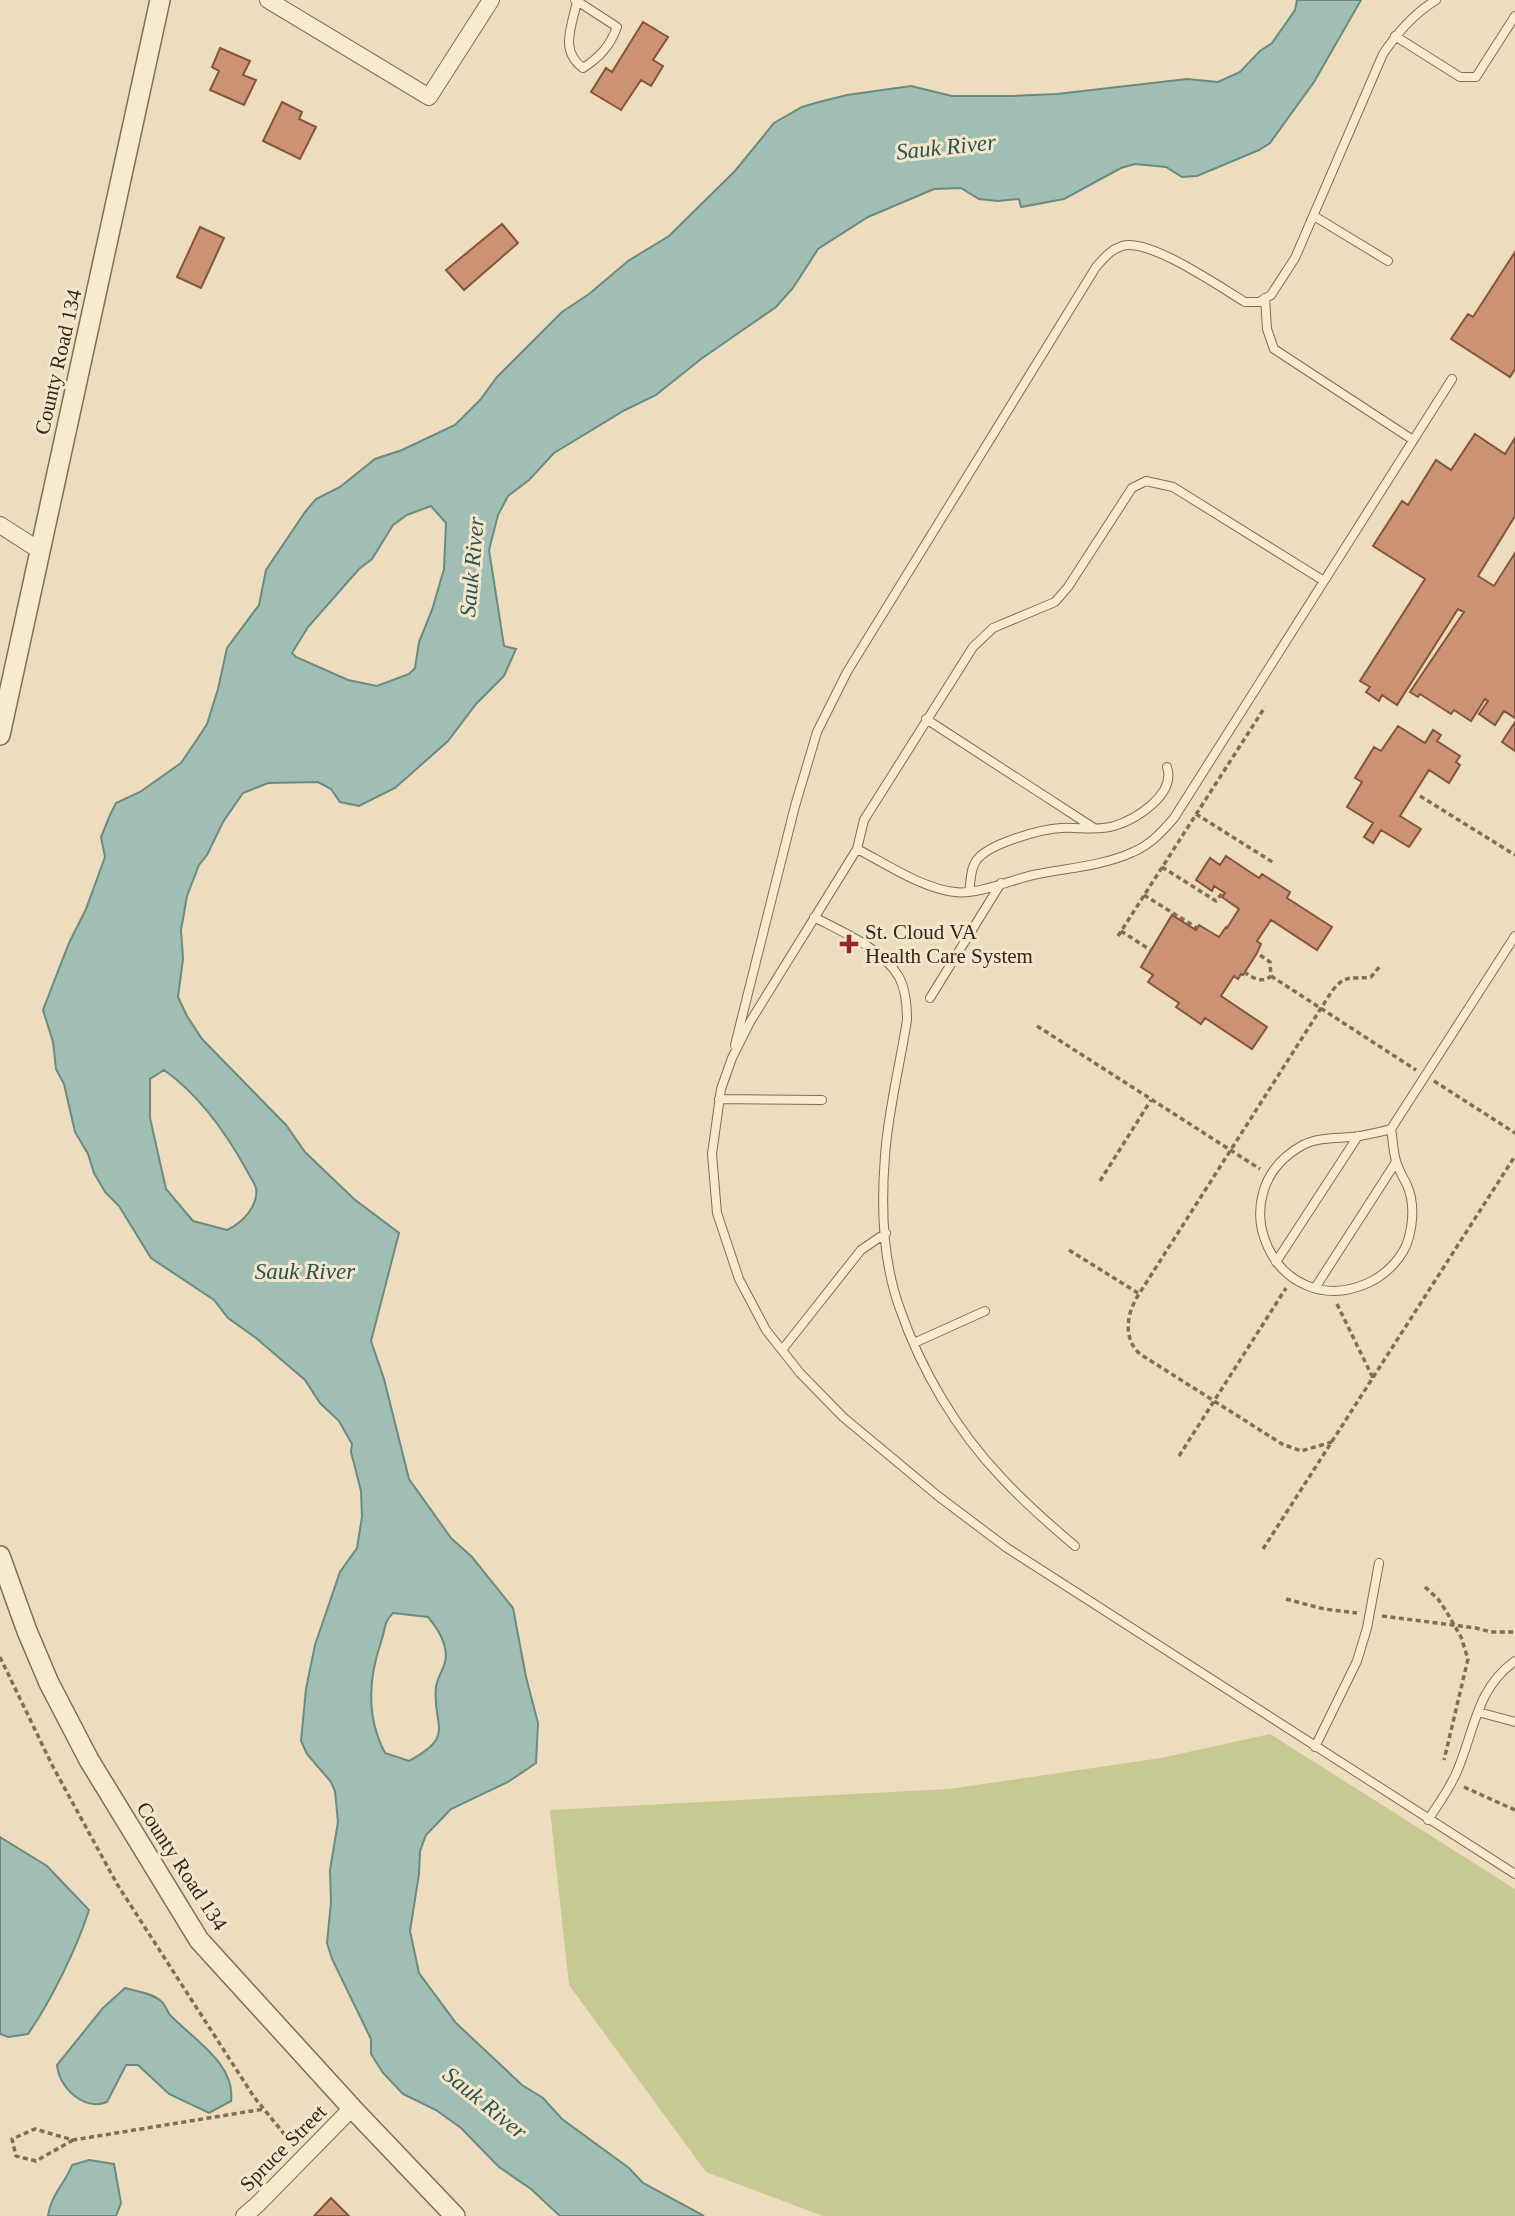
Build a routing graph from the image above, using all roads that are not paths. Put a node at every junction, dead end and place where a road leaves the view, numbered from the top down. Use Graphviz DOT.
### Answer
graph roads {
  1 [pos="160,0"];
  2 [pos="268,0"];
  3 [pos="491,0"];
  4 [pos="1436,0"];
  5 [pos="576,1"];
  6 [pos="1515,16"];
  7 [pos="1395,36"];
  8 [pos="1314,216"];
  9 [pos="1388,261"];
  10 [pos="1265,298"];
  11 [pos="1452,379"];
  12 [pos="1413,440"];
  13 [pos="0,524"];
  14 [pos="39,550"];
  15 [pos="1324,581"];
  16 [pos="926,719"];
  17 [pos="0,735"];
  18 [pos="1167,767"];
  19 [pos="1094,829"];
  20 [pos="856,849"];
  21 [pos="1001,883"];
  22 [pos="969,892"];
  23 [pos="814,917"];
  24 [pos="1515,936"];
  25 [pos="930,998"];
  26 [pos="732,1058"];
  27 [pos="719,1099"];
  28 [pos="822,1100"];
  29 [pos="1391,1129"];
  30 [pos="1358,1136"];
  31 [pos="1396,1162"];
  32 [pos="886,1233"];
  33 [pos="1276,1262"];
  34 [pos="1315,1288"];
  35 [pos="985,1311"];
  36 [pos="914,1343"];
  37 [pos="782,1350"];
  38 [pos="1075,1546"];
  39 [pos="0,1556"];
  40 [pos="1379,1563"];
  41 [pos="1515,1661"];
  42 [pos="1478,1712"];
  43 [pos="1515,1722"];
  44 [pos="1315,1747"];
  45 [pos="1428,1820"];
  46 [pos="1515,1874"];
  47 [pos="352,2108"];
  48 [pos="244,2216"];
  49 [pos="455,2216"];
  1 -- 14 [label="street, County Road 134"];
  2 -- 3 [label="street"];
  4 -- 7 [label="lane"];
  5 -- 5 [label="lane"];
  6 -- 7 [label="lane"];
  7 -- 8 [label="lane"];
  8 -- 9 [label="lane"];
  8 -- 10 [label="lane"];
  10 -- 12 [label="lane"];
  10 -- 26 [label="lane"];
  11 -- 12 [label="lane"];
  12 -- 15 [label="lane"];
  13 -- 14 [label="street"];
  14 -- 17 [label="street, County Road 134"];
  15 -- 16 [label="lane"];
  15 -- 21 [label="lane"];
  16 -- 19 [label="lane"];
  16 -- 20 [label="lane"];
  18 -- 19 [label="lane"];
  19 -- 22 [label="lane"];
  20 -- 22 [label="lane"];
  20 -- 23 [label="lane"];
  21 -- 22 [label="lane"];
  21 -- 25 [label="lane"];
  23 -- 26 [label="lane"];
  23 -- 32 [label="lane"];
  24 -- 29 [label="lane"];
  26 -- 27 [label="lane"];
  27 -- 28 [label="lane"];
  27 -- 37 [label="lane"];
  29 -- 30 [label="lane"];
  29 -- 31 [label="lane"];
  30 -- 33 [label="lane"];
  30 -- 33 [label="lane"];
  31 -- 34 [label="lane"];
  31 -- 34 [label="lane"];
  32 -- 36 [label="lane"];
  32 -- 37 [label="lane"];
  33 -- 34 [label="lane"];
  35 -- 36 [label="lane"];
  36 -- 38 [label="lane"];
  37 -- 44 [label="lane"];
  39 -- 47 [label="street, County Road 134"];
  40 -- 44 [label="lane"];
  41 -- 42 [label="lane"];
  42 -- 43 [label="lane"];
  42 -- 45 [label="lane"];
  44 -- 45 [label="lane"];
  45 -- 46 [label="lane"];
  47 -- 48 [label="street, Spruce Street"];
  47 -- 49 [label="street, County Road 134"];
}
